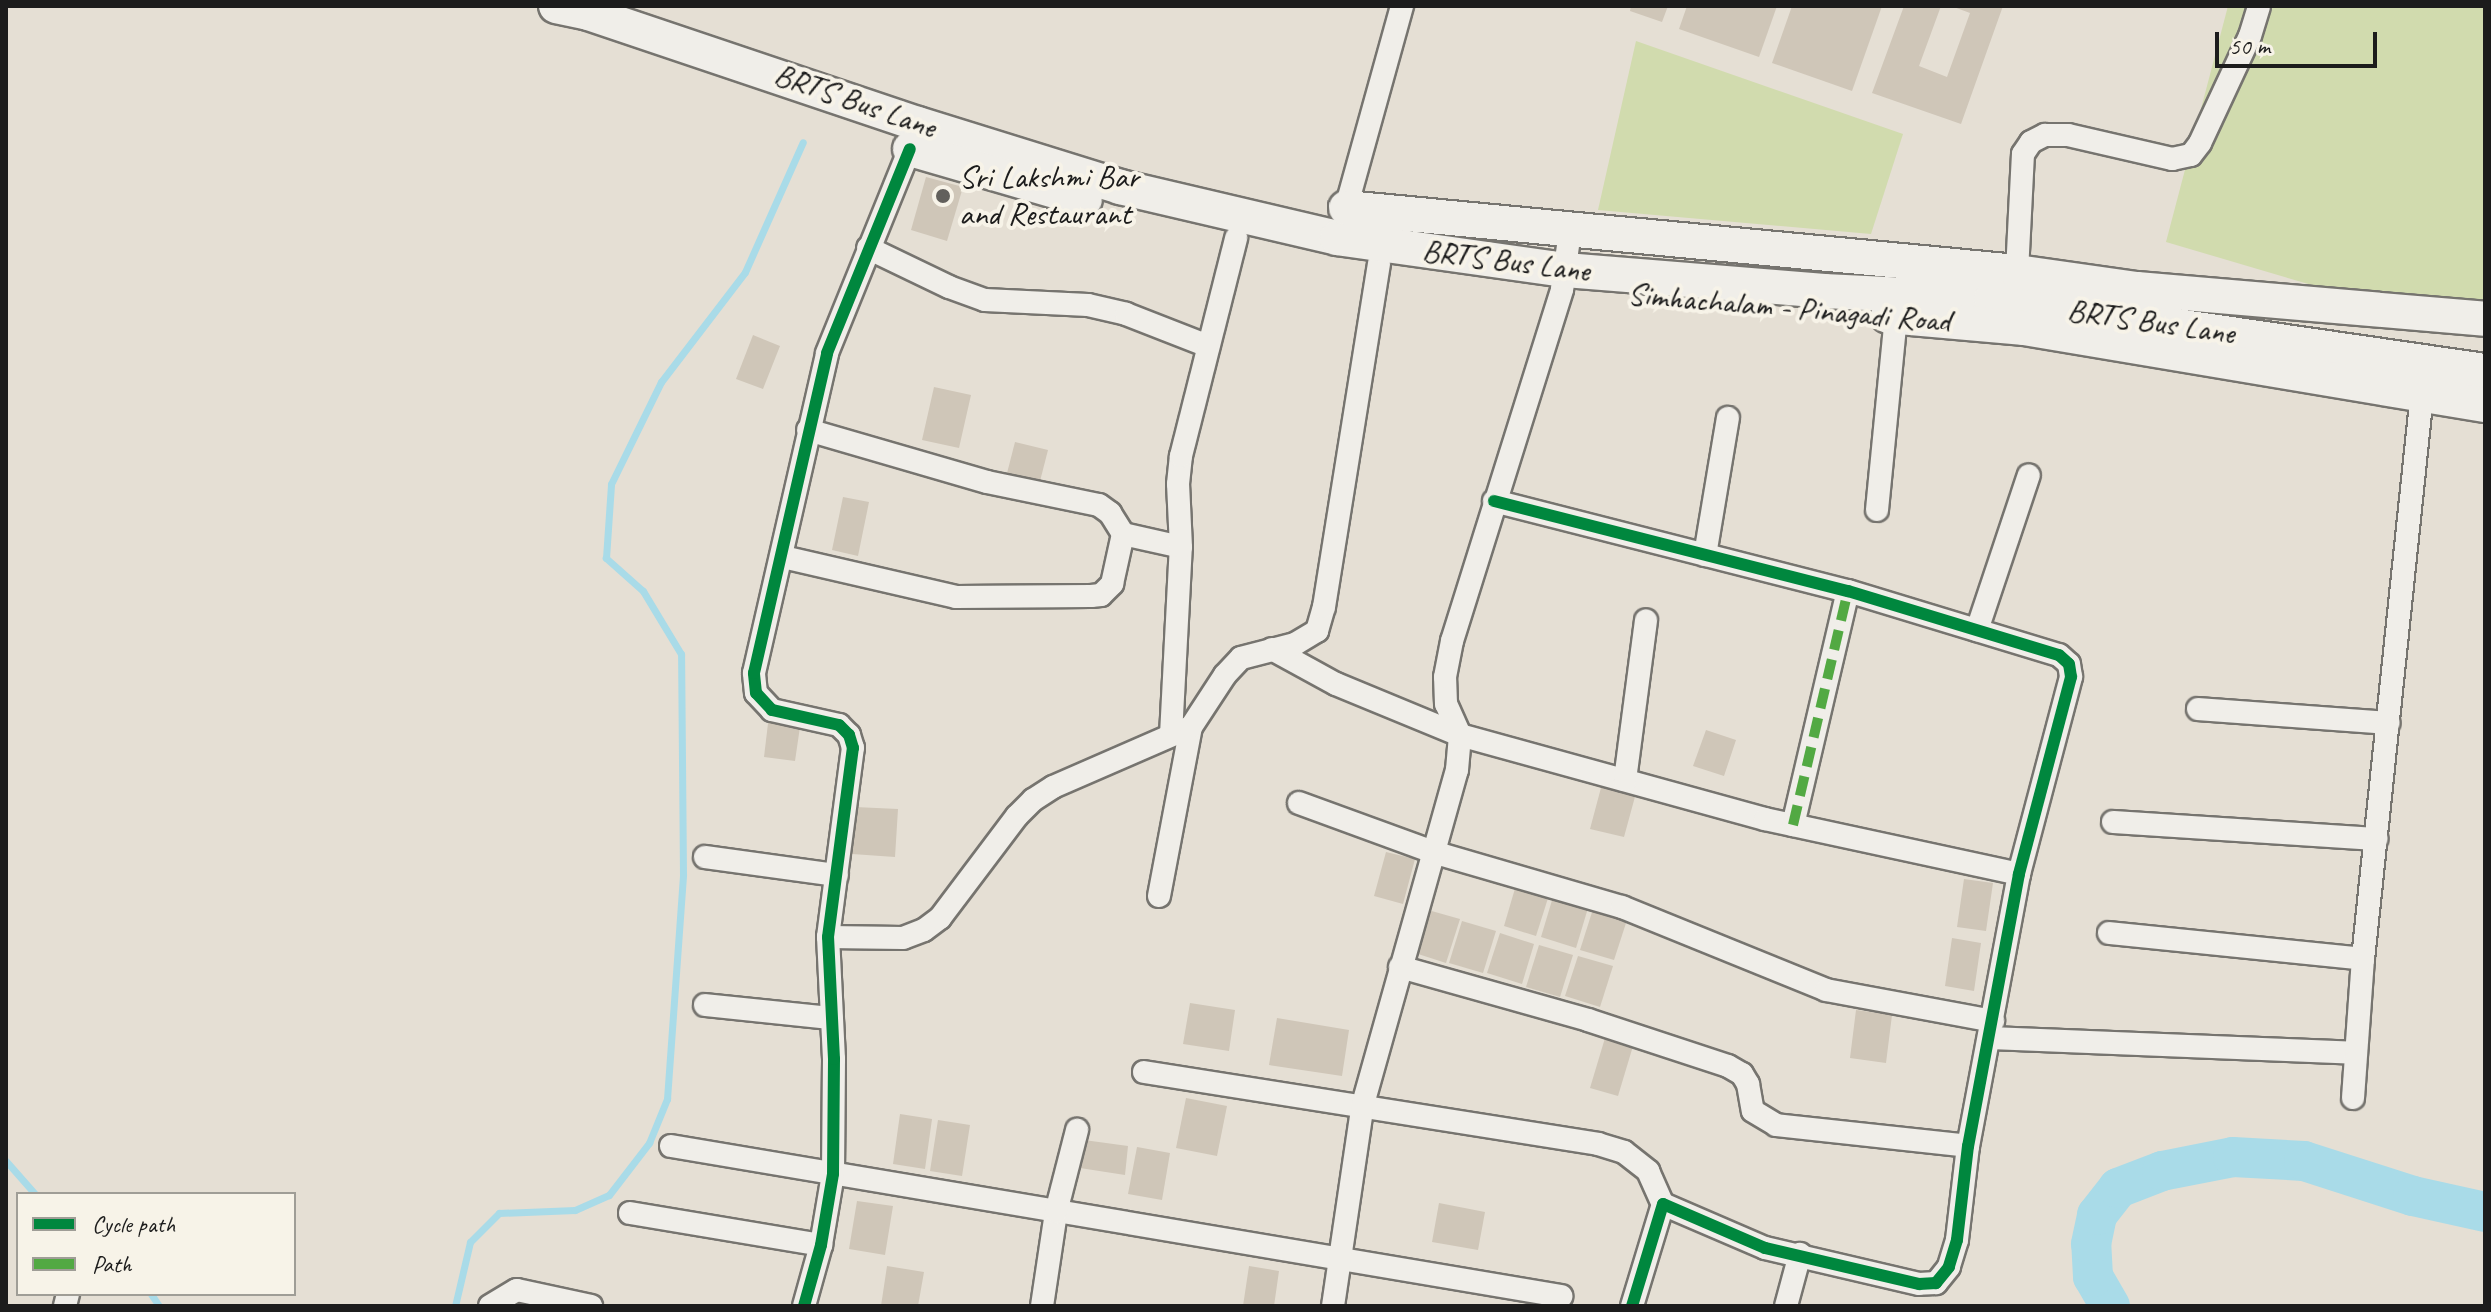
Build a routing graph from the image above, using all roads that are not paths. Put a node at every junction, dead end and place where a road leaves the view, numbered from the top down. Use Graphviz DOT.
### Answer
graph roads {
  1 [pos="556,6"];
  2 [pos="1402,6"];
  3 [pos="2259,6"];
  4 [pos="910,149"];
  5 [pos="1346,208"];
  6 [pos="1570,231"];
  7 [pos="1236,238"];
  8 [pos="868,248"];
  9 [pos="1379,263"];
  10 [pos="2017,272"];
  11 [pos="1564,280"];
  12 [pos="1896,316"];
  13 [pos="2485,319"];
  14 [pos="1208,346"];
  15 [pos="2485,371"];
  16 [pos="2422,394"];
  17 [pos="2485,405"];
  18 [pos="1728,418"];
  19 [pos="808,430"];
  20 [pos="2029,475"];
  21 [pos="1494,501"];
  22 [pos="1877,510"];
  23 [pos="1123,534"];
  24 [pos="1181,547"];
  25 [pos="1705,555"];
  26 [pos="783,557"];
  27 [pos="1848,591"];
  28 [pos="1646,620"];
  29 [pos="1977,630"];
  30 [pos="1272,649"];
  31 [pos="2198,709"];
  32 [pos="2388,723"];
  33 [pos="1181,731"];
  34 [pos="1460,735"];
  35 [pos="1625,780"];
  36 [pos="1299,803"];
  37 [pos="2113,822"];
  38 [pos="1793,825"];
  39 [pos="2376,839"];
  40 [pos="1436,853"];
  41 [pos="705,857"];
  42 [pos="2019,874"];
  43 [pos="837,875"];
  44 [pos="1159,896"];
  45 [pos="2109,933"];
  46 [pos="828,937"];
  47 [pos="2363,959"];
  48 [pos="1400,967"];
  49 [pos="705,1005"];
  50 [pos="831,1018"];
  51 [pos="1991,1030"];
  52 [pos="2356,1053"];
  53 [pos="1144,1072"];
  54 [pos="2353,1098"];
  55 [pos="1363,1104"];
  56 [pos="1077,1130"];
  57 [pos="671,1146"];
  58 [pos="1968,1146"];
  59 [pos="833,1174"];
  60 [pos="1663,1204"];
  61 [pos="1056,1212"];
  62 [pos="630,1213"];
  63 [pos="821,1245"];
  64 [pos="1800,1254"];
  65 [pos="1340,1258"];
  66 [pos="1561,1296"];
  67 [pos="490,1306"];
  68 [pos="591,1306"];
  69 [pos="804,1306"];
  70 [pos="1042,1306"];
  71 [pos="1333,1306"];
  72 [pos="1632,1306"];
  73 [pos="1786,1306"];
  1 -- 11 [label="main road, BRTS Bus Lane"];
  2 -- 5 [label="street"];
  3 -- 10 [label="street"];
  4 -- 7 [label="main road, Simhachalam - Pinagadi Road"];
  4 -- 8 [label="street"];
  5 -- 6 [label="main road, Simhachalam - Pinagadi Road"];
  6 -- 10 [label="main road, Simhachalam - Pinagadi Road"];
  6 -- 11 [label="street"];
  7 -- 9 [label="main road, Simhachalam - Pinagadi Road"];
  7 -- 14 [label="street"];
  8 -- 14 [label="street"];
  8 -- 19 [label="street"];
  9 -- 11 [label="main road, Simhachalam - Pinagadi Road"];
  9 -- 30 [label="street"];
  10 -- 13 [label="main road, Simhachalam - Pinagadi Road"];
  11 -- 12 [label="main road, Simhachalam - Pinagadi Road"];
  11 -- 15 [label="main road, BRTS Bus Lane"];
  11 -- 21 [label="street"];
  12 -- 16 [label="main road, Simhachalam - Pinagadi Road"];
  12 -- 22 [label="street"];
  14 -- 24 [label="street"];
  16 -- 17 [label="main road, Simhachalam - Pinagadi Road"];
  16 -- 32 [label="street"];
  18 -- 25 [label="street"];
  19 -- 23 [label="street"];
  19 -- 26 [label="street"];
  20 -- 29 [label="street"];
  21 -- 25 [label="street"];
  21 -- 34 [label="street"];
  23 -- 24 [label="street"];
  23 -- 26 [label="street"];
  24 -- 33 [label="street"];
  25 -- 27 [label="street"];
  26 -- 43 [label="street"];
  27 -- 29 [label="street"];
  27 -- 38 [label="street"];
  28 -- 35 [label="street"];
  29 -- 42 [label="street"];
  30 -- 33 [label="street"];
  30 -- 34 [label="street"];
  31 -- 32 [label="street"];
  32 -- 39 [label="street"];
  33 -- 44 [label="street"];
  33 -- 46 [label="street"];
  34 -- 35 [label="street"];
  34 -- 40 [label="street"];
  35 -- 38 [label="street"];
  36 -- 40 [label="street"];
  37 -- 39 [label="street"];
  38 -- 42 [label="street"];
  39 -- 47 [label="street"];
  40 -- 48 [label="street"];
  40 -- 51 [label="street"];
  41 -- 43 [label="street"];
  42 -- 51 [label="street"];
  43 -- 46 [label="street"];
  45 -- 47 [label="street"];
  46 -- 50 [label="street"];
  47 -- 52 [label="street"];
  48 -- 55 [label="street"];
  48 -- 58 [label="street"];
  49 -- 50 [label="street"];
  50 -- 59 [label="street"];
  51 -- 52 [label="street"];
  51 -- 58 [label="street"];
  52 -- 54 [label="street"];
  53 -- 55 [label="street"];
  55 -- 60 [label="street"];
  55 -- 65 [label="street"];
  56 -- 61 [label="street"];
  57 -- 59 [label="street"];
  58 -- 64 [label="street"];
  59 -- 61 [label="street"];
  59 -- 63 [label="street"];
  60 -- 64 [label="street"];
  60 -- 72 [label="street"];
  61 -- 65 [label="street"];
  61 -- 70 [label="street"];
  62 -- 63 [label="street"];
  63 -- 69 [label="street"];
  64 -- 73 [label="street"];
  65 -- 66 [label="street"];
  65 -- 71 [label="street"];
  67 -- 68 [label="street"];
}
